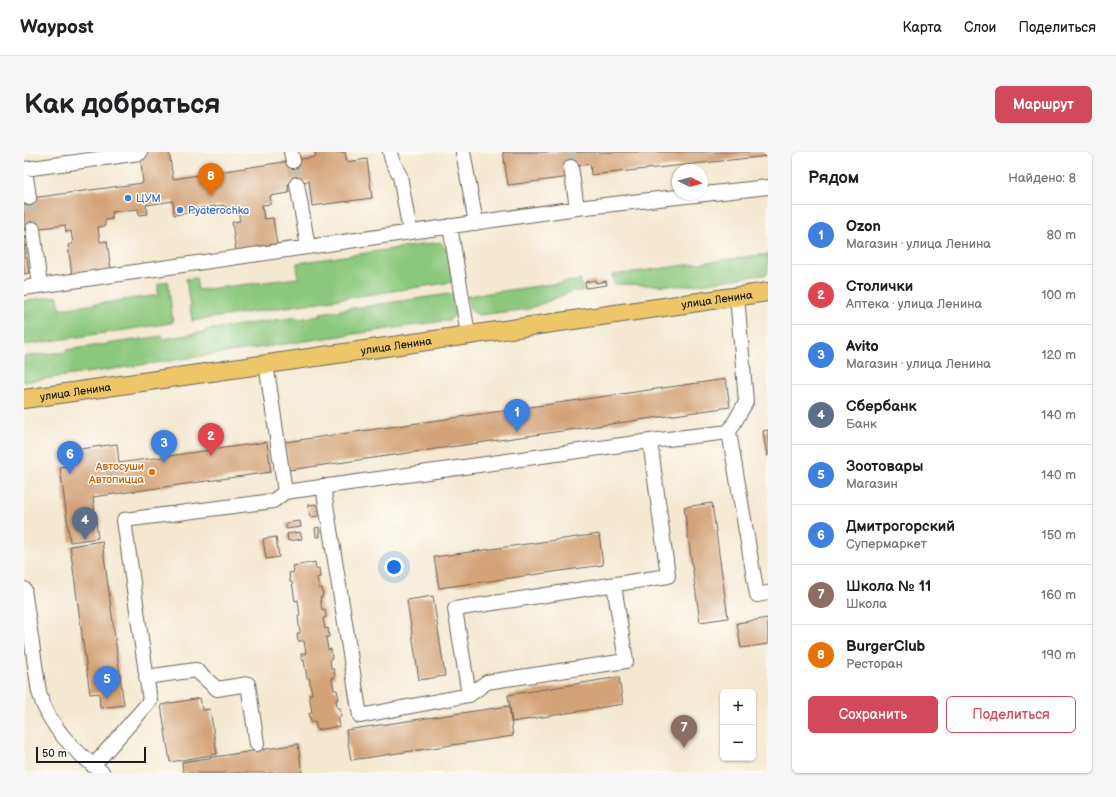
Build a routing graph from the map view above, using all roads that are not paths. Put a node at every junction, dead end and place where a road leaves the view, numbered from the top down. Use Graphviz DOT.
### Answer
graph roads {
  1 [pos="390,152"];
  2 [pos="463,152"];
  3 [pos="140,153"];
  4 [pos="115,154"];
  5 [pos="571,166"];
  6 [pos="25,169"];
  7 [pos="297,184"];
  8 [pos="768,187"];
  9 [pos="29,198"];
  10 [pos="577,208"];
  11 [pos="476,223"];
  12 [pos="450,226"];
  13 [pos="33,229"];
  14 [pos="410,232"];
  15 [pos="308,247"];
  16 [pos="40,286"];
  17 [pos="24,288"];
  18 [pos="768,292"];
  19 [pos="737,296"];
  20 [pos="468,334"];
  21 [pos="266,363"];
  22 [pos="24,399"];
  23 [pos="729,432"];
  24 [pos="650,441"];
  25 [pos="323,486"];
  26 [pos="285,492"];
  27 [pos="614,585"];
  28 [pos="24,589"];
  29 [pos="768,594"];
  30 [pos="146,677"];
  31 [pos="469,695"];
  32 [pos="257,744"];
  33 [pos="98,769"];
  1 -- 14 [label="street"];
  2 -- 11 [label="street"];
  3 -- 4 [label="street"];
  4 -- 6 [label="street"];
  5 -- 10 [label="street"];
  6 -- 9 [label="street"];
  7 -- 15 [label="street"];
  8 -- 10 [label="street"];
  10 -- 11 [label="street"];
  11 -- 12 [label="street"];
  12 -- 14 [label="street"];
  12 -- 20 [label="street"];
  13 -- 16 [label="street"];
  14 -- 15 [label="street"];
  15 -- 16 [label="street"];
  16 -- 17 [label="street"];
  18 -- 19 [label="main road, улица Ленина"];
  19 -- 20 [label="main road, улица Ленина"];
  19 -- 23 [label="street"];
  20 -- 21 [label="main road, улица Ленина"];
  21 -- 22 [label="main road, улица Ленина"];
  21 -- 26 [label="street"];
  23 -- 24 [label="street"];
  23 -- 29 [label="street"];
  24 -- 25 [label="street"];
  24 -- 27 [label="street"];
  25 -- 26 [label="street"];
  25 -- 31 [label="street"];
  26 -- 30 [label="street"];
  27 -- 31 [label="street"];
  27 -- 31 [label="street"];
  28 -- 33 [label="street"];
  30 -- 32 [label="street"];
  30 -- 33 [label="street"];
}
